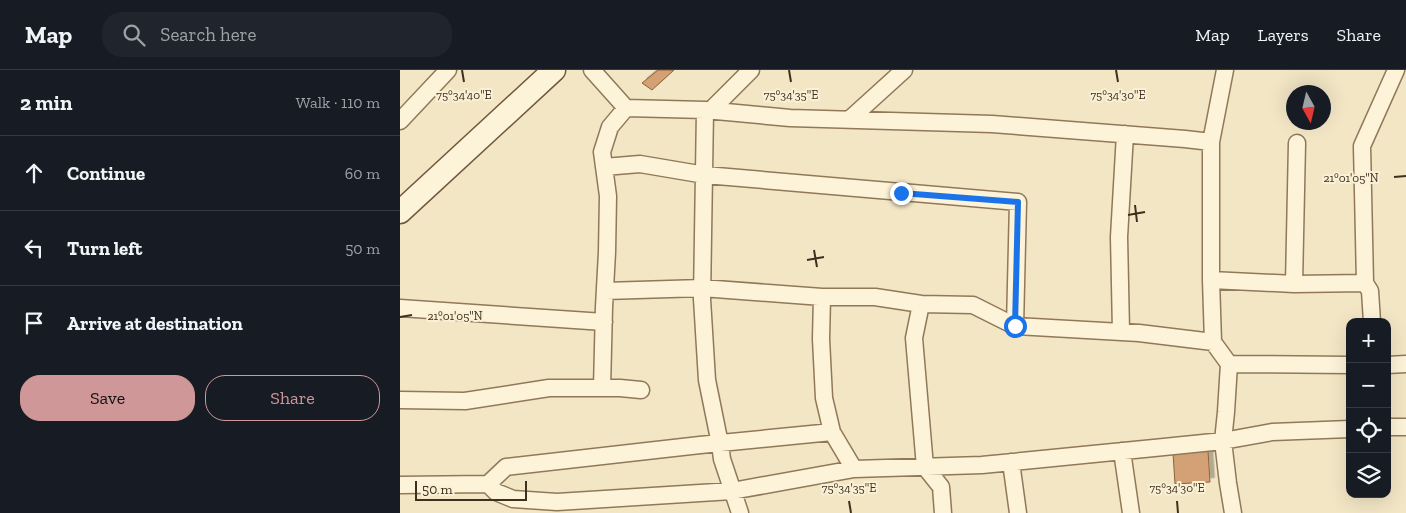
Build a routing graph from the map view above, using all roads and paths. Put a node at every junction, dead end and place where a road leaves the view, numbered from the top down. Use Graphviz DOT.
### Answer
graph roads {
  1 [pos="448,70"];
  2 [pos="554,70"];
  3 [pos="592,70"];
  4 [pos="751,70"];
  5 [pos="904,70"];
  6 [pos="1225,70"];
  7 [pos="1396,70"];
  8 [pos="609,89"];
  9 [pos="626,108"];
  10 [pos="708,110"];
  11 [pos="850,119"];
  12 [pos="400,121"];
  13 [pos="610,127"];
  14 [pos="1126,134"];
  15 [pos="1211,142"];
  16 [pos="1297,143"];
  17 [pos="604,166"];
  18 [pos="705,175"];
  19 [pos="400,212"];
  20 [pos="1212,280"];
  21 [pos="1365,283"];
  22 [pos="1294,284"];
  23 [pos="702,288"];
  24 [pos="605,291"];
  25 [pos="822,297"];
  26 [pos="921,304"];
  27 [pos="400,308"];
  28 [pos="1372,318"];
  29 [pos="604,322"];
  30 [pos="1015,326"];
  31 [pos="1121,332"];
  32 [pos="1213,342"];
  33 [pos="1229,364"];
  34 [pos="1406,364"];
  35 [pos="1346,365"];
  36 [pos="1391,365"];
  37 [pos="602,388"];
  38 [pos="640,390"];
  39 [pos="400,400"];
  40 [pos="1391,427"];
  41 [pos="1406,427"];
  42 [pos="1346,429"];
  43 [pos="832,432"];
  44 [pos="1223,440"];
  45 [pos="720,444"];
  46 [pos="1122,451"];
  47 [pos="1011,462"];
  48 [pos="925,467"];
  49 [pos="854,469"];
  50 [pos="488,484"];
  51 [pos="400,485"];
  52 [pos="732,491"];
  53 [pos="740,513"];
  54 [pos="943,513"];
  55 [pos="1018,513"];
  56 [pos="1130,513"];
  57 [pos="1233,513"];
  1 -- 12 [label="street"];
  2 -- 19 [label="main road"];
  3 -- 8 [label="street"];
  4 -- 10 [label="street"];
  5 -- 11 [label="street"];
  6 -- 15 [label="street"];
  7 -- 21 [label="street"];
  8 -- 9 [label="street"];
  8 -- 13 [label="street"];
  9 -- 10 [label="street"];
  9 -- 13 [label="street"];
  10 -- 11 [label="street"];
  10 -- 18 [label="street"];
  11 -- 14 [label="street"];
  13 -- 17 [label="street"];
  14 -- 15 [label="street"];
  14 -- 31 [label="street"];
  15 -- 20 [label="street"];
  16 -- 22 [label="street"];
  17 -- 18 [label="street"];
  17 -- 24 [label="street"];
  18 -- 23 [label="street"];
  18 -- 30 [label="street"];
  20 -- 22 [label="street"];
  20 -- 32 [label="street"];
  21 -- 22 [label="street"];
  21 -- 28 [label="street"];
  23 -- 24 [label="street"];
  23 -- 25 [label="street"];
  23 -- 45 [label="street"];
  24 -- 29 [label="street"];
  25 -- 26 [label="street"];
  25 -- 43 [label="street"];
  26 -- 30 [label="street"];
  26 -- 48 [label="street"];
  27 -- 29 [label="street"];
  29 -- 37 [label="street"];
  30 -- 31 [label="street"];
  31 -- 32 [label="street"];
  32 -- 33 [label="street"];
  33 -- 35 [label="street"];
  33 -- 44 [label="street"];
  34 -- 36 [label="street"];
  37 -- 38 [label="street"];
  37 -- 39 [label="street"];
  40 -- 41 [label="street"];
  42 -- 44 [label="street"];
  43 -- 45 [label="street"];
  43 -- 49 [label="street"];
  44 -- 46 [label="street"];
  44 -- 57 [label="street"];
  45 -- 50 [label="street"];
  45 -- 52 [label="street"];
  46 -- 47 [label="street"];
  46 -- 56 [label="street"];
  47 -- 48 [label="street"];
  47 -- 55 [label="street"];
  48 -- 49 [label="street"];
  48 -- 54 [label="street"];
  49 -- 52 [label="street"];
  50 -- 51 [label="street"];
  50 -- 52 [label="street"];
  52 -- 53 [label="street"];
}
